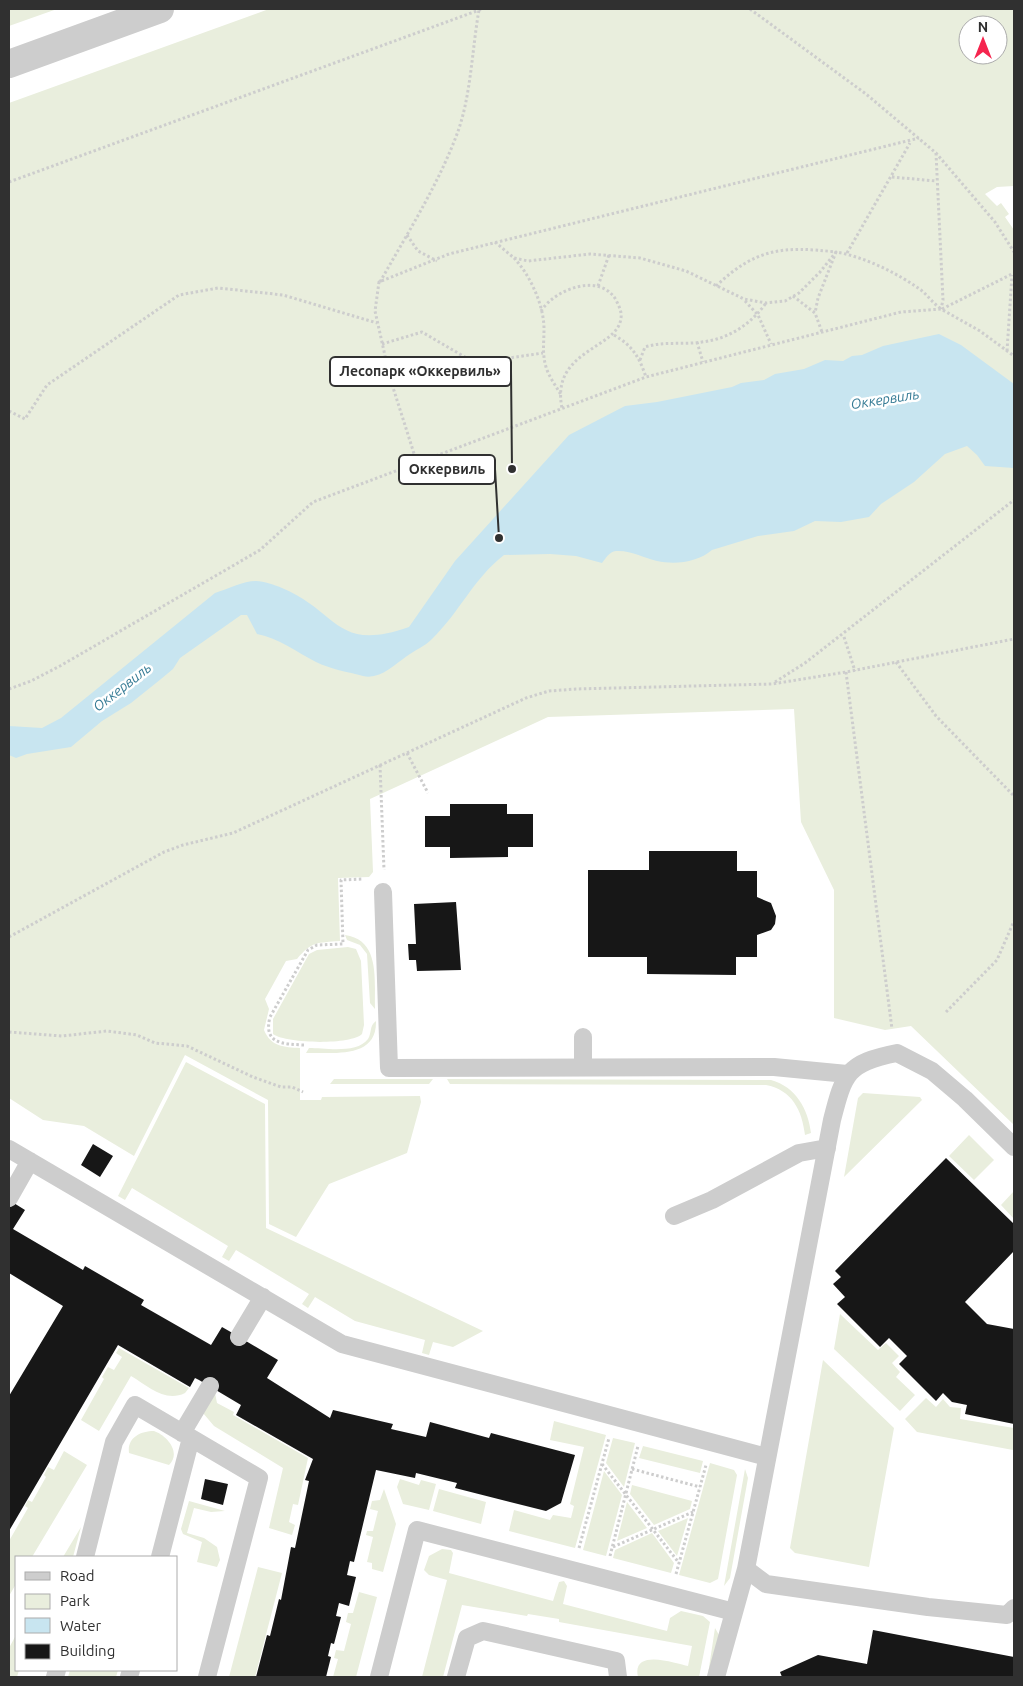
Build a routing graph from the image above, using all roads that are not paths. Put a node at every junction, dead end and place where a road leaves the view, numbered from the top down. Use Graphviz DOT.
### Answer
graph roads {
  1 [pos="160,9"];
  2 [pos="9,64"];
  3 [pos="383,885"];
  4 [pos="583,1037"];
  5 [pos="583,1067"];
  6 [pos="847,1074"];
  7 [pos="1014,1147"];
  8 [pos="827,1148"];
  9 [pos="9,1149"];
  10 [pos="30,1161"];
  11 [pos="9,1198"];
  12 [pos="674,1216"];
  13 [pos="263,1297"];
  14 [pos="239,1337"];
  15 [pos="210,1386"];
  16 [pos="187,1436"];
  17 [pos="767,1457"];
  18 [pos="85,1556"];
  19 [pos="160,1556"];
  20 [pos="746,1570"];
  21 [pos="1014,1608"];
  22 [pos="734,1612"];
  23 [pos="208,1677"];
  24 [pos="379,1677"];
  25 [pos="456,1677"];
  26 [pos="618,1677"];
  27 [pos="716,1677"];
  1 -- 2 [label="street"];
  3 -- 5 [label="lane"];
  4 -- 5 [label="lane"];
  5 -- 6 [label="lane"];
  6 -- 7 [label="lane"];
  6 -- 8 [label="lane"];
  8 -- 12 [label="lane"];
  8 -- 17 [label="lane"];
  9 -- 10 [label="lane"];
  10 -- 11 [label="lane"];
  10 -- 13 [label="lane"];
  13 -- 14 [label="lane"];
  13 -- 17 [label="lane"];
  15 -- 16 [label="lane"];
  16 -- 18 [label="lane"];
  16 -- 19 [label="lane"];
  16 -- 23 [label="lane"];
  17 -- 20 [label="lane"];
  20 -- 21 [label="lane"];
  20 -- 22 [label="lane"];
  22 -- 24 [label="lane"];
  22 -- 27 [label="lane"];
  25 -- 26 [label="lane"];
}
